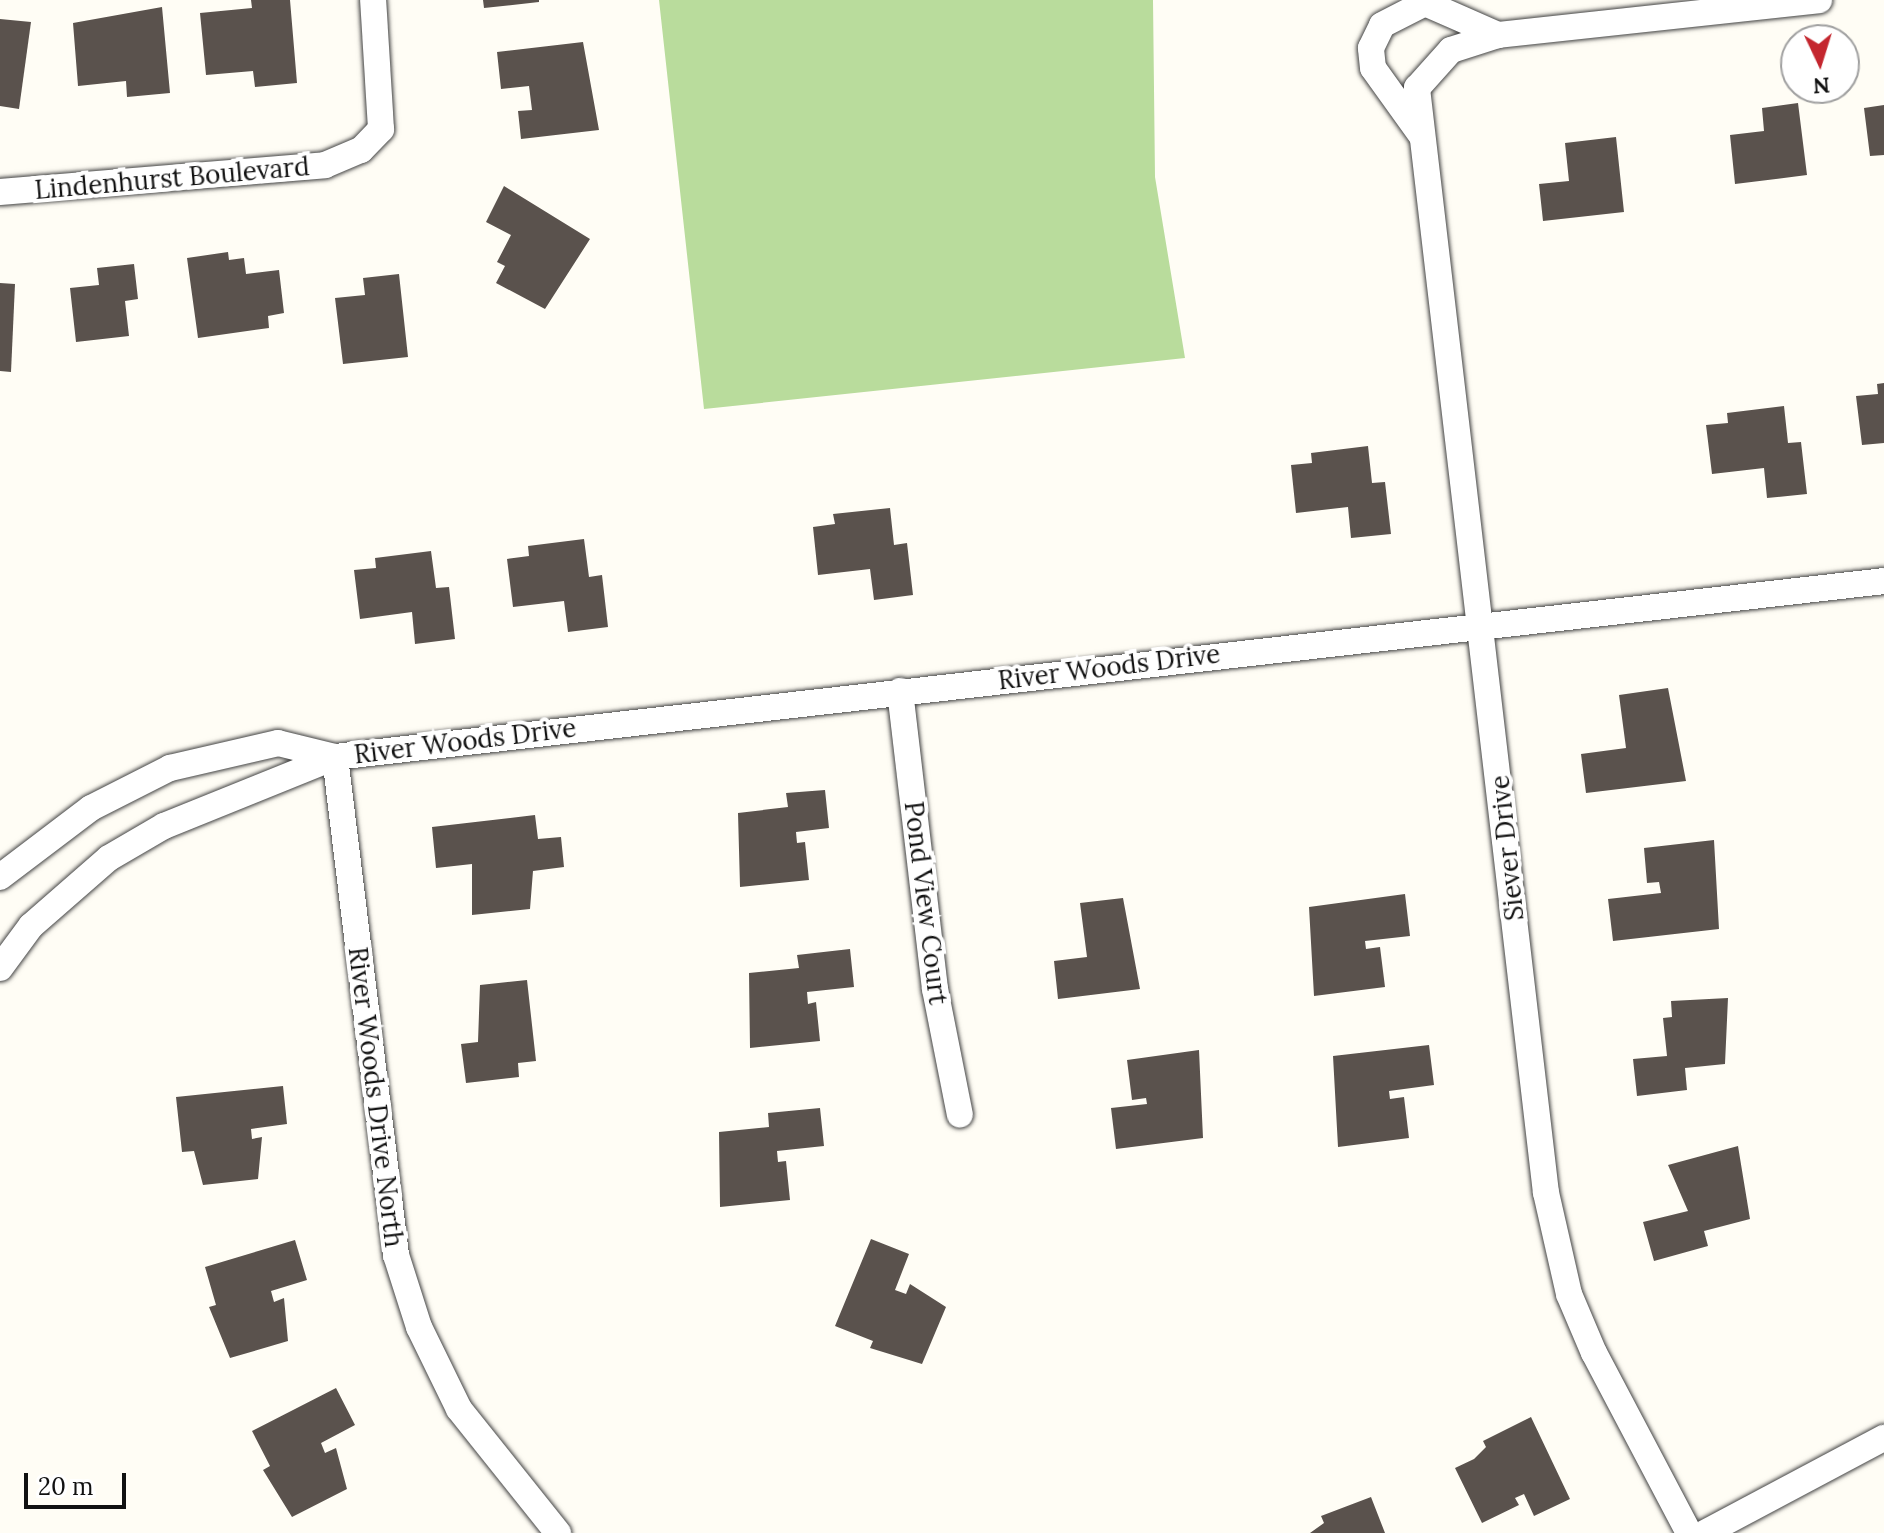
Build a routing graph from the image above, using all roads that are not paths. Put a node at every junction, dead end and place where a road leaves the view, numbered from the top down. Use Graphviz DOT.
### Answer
graph roads {
  1 [pos="373,0"];
  2 [pos="1819,0"];
  3 [pos="1498,35"];
  4 [pos="1421,135"];
  5 [pos="0,192"];
  6 [pos="1884,581"];
  7 [pos="1480,626"];
  8 [pos="900,691"];
  9 [pos="335,757"];
  10 [pos="0,877"];
  11 [pos="0,968"];
  12 [pos="960,1115"];
  13 [pos="1884,1438"];
  14 [pos="558,1533"];
  15 [pos="1689,1533"];
  16 [pos="1705,1533"];
  1 -- 5 [label="street, Lindenhurst Boulevard"];
  2 -- 3 [label="street"];
  3 -- 4 [label="street, Siever Drive"];
  3 -- 4 [label="street, Siever Drive"];
  4 -- 7 [label="street, Siever Drive"];
  6 -- 7 [label="street, River Woods Drive"];
  7 -- 8 [label="street, River Woods Drive"];
  7 -- 15 [label="street, Siever Drive"];
  8 -- 9 [label="street, River Woods Drive"];
  8 -- 12 [label="street, Pond View Court"];
  9 -- 10 [label="street, River Woods Drive"];
  9 -- 11 [label="street, River Woods Drive"];
  9 -- 14 [label="street, River Woods Drive North"];
  13 -- 16 [label="street"];
}
